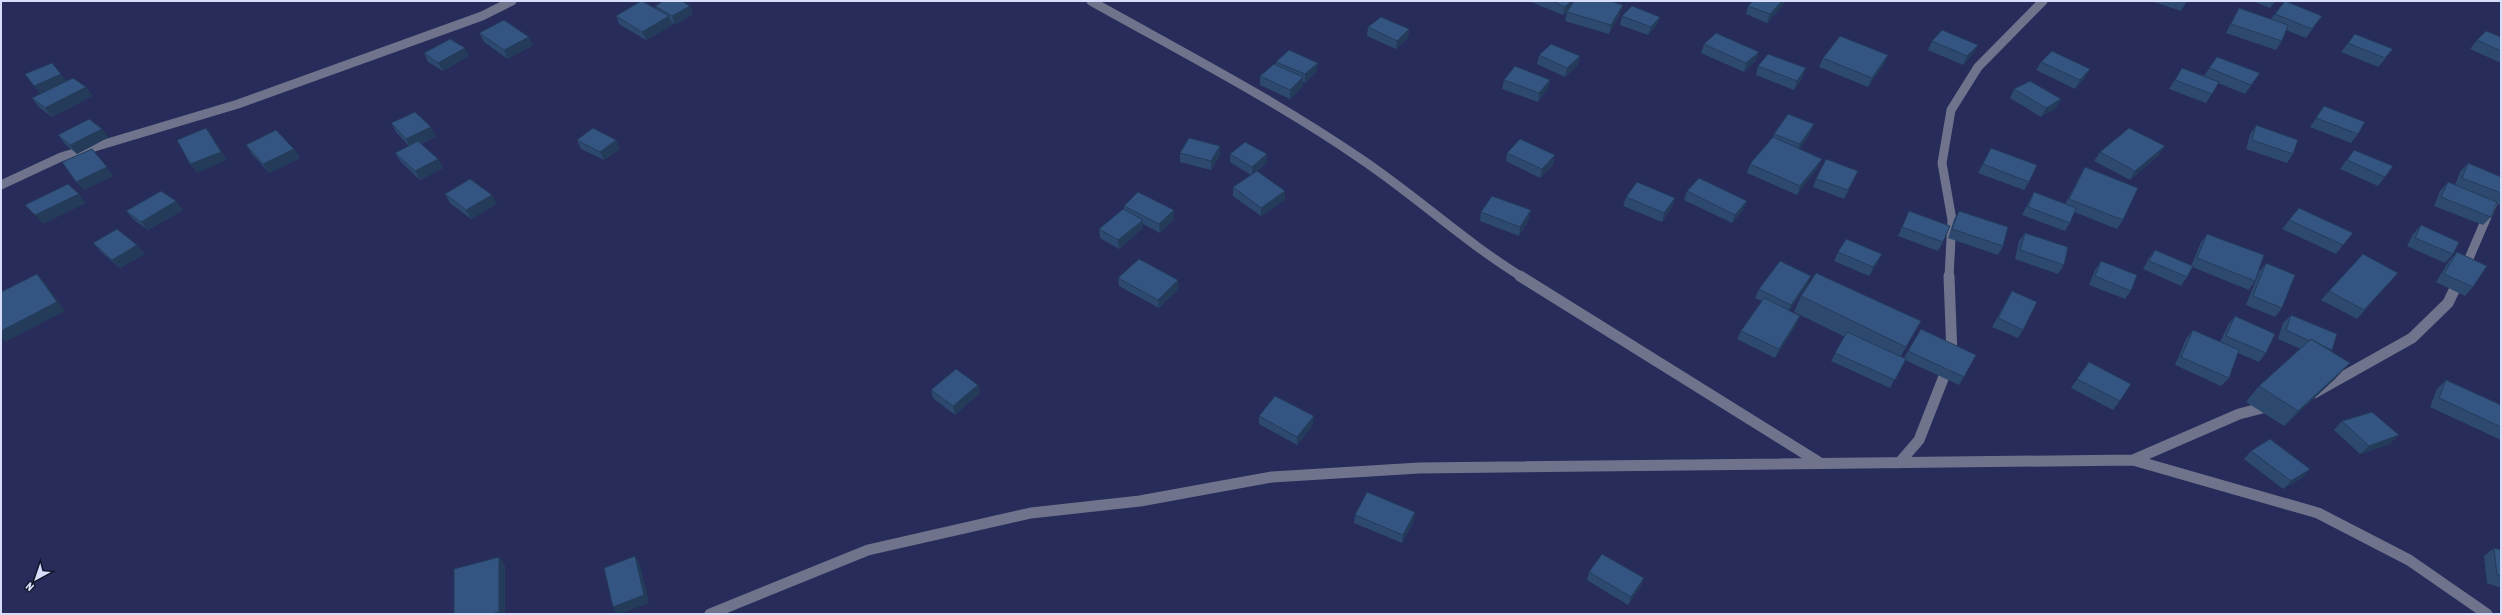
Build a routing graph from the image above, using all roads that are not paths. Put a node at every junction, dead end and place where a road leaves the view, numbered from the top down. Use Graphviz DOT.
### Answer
graph roads {
  1 [pos="512,1"];
  2 [pos="1091,1"];
  3 [pos="2043,1"];
  4 [pos="1,185"];
  5 [pos="2501,190"];
  6 [pos="2307,397"];
  7 [pos="2284,403"];
  8 [pos="2133,460"];
  9 [pos="1899,463"];
  10 [pos="1820,464"];
  11 [pos="710,614"];
  12 [pos="2486,614"];
  1 -- 4 [label="street"];
  2 -- 10 [label="street"];
  3 -- 9 [label="street"];
  5 -- 6 [label="street"];
  7 -- 8 [label="street"];
  8 -- 9 [label="street"];
  8 -- 12 [label="street"];
  9 -- 10 [label="street"];
  10 -- 11 [label="street"];
}
